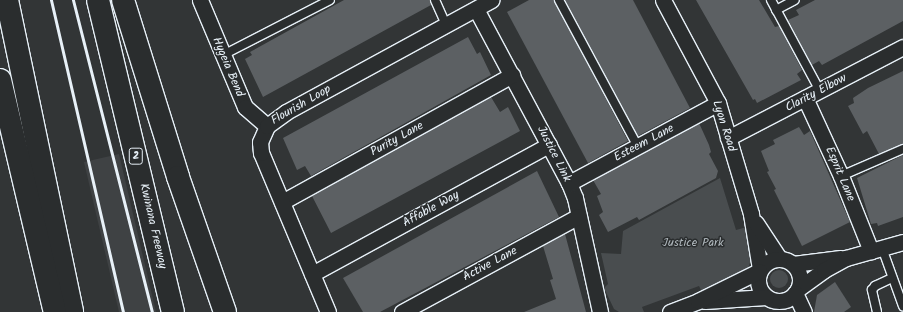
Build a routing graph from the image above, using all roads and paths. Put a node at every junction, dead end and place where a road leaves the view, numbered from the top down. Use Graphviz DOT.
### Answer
graph roads {
  1 [pos="7,0"];
  2 [pos="98,0"];
  3 [pos="123,0"];
  4 [pos="200,0"];
  5 [pos="330,0"];
  6 [pos="435,0"];
  7 [pos="491,0"];
  8 [pos="559,0"];
  9 [pos="663,0"];
  10 [pos="771,0"];
  11 [pos="795,0"];
  12 [pos="476,9"];
  13 [pos="776,10"];
  14 [pos="446,25"];
  15 [pos="903,47"];
  16 [pos="223,55"];
  17 [pos="512,76"];
  18 [pos="0,80"];
  19 [pos="820,90"];
  20 [pos="805,98"];
  21 [pos="718,103"];
  22 [pos="266,126"];
  23 [pos="728,138"];
  24 [pos="549,145"];
  25 [pos="638,147"];
  26 [pos="903,149"];
  27 [pos="842,176"];
  28 [pos="569,183"];
  29 [pos="282,202"];
  30 [pos="751,214"];
  31 [pos="579,216"];
  32 [pos="903,242"];
  33 [pos="877,250"];
  34 [pos="779,258"];
  35 [pos="846,258"];
  36 [pos="793,264"];
  37 [pos="760,270"];
  38 [pos="312,274"];
  39 [pos="892,278"];
  40 [pos="796,291"];
  41 [pos="770,299"];
  42 [pos="698,301"];
  43 [pos="903,306"];
  44 [pos="55,312"];
  45 [pos="72,312"];
  46 [pos="173,312"];
  47 [pos="225,312"];
  48 [pos="328,312"];
  49 [pos="402,312"];
  50 [pos="600,312"];
  51 [pos="672,312"];
  52 [pos="784,312"];
  53 [pos="804,312"];
  54 [pos="877,312"];
  1 -- 45 [label="highway"];
  2 -- 46 [label="highway, Kwinana Freeway / 2"];
  3 -- 47 [label="highway"];
  4 -- 16 [label="street, Hygeia Bend"];
  5 -- 16 [label="lane"];
  6 -- 14 [label="lane"];
  7 -- 12 [label="street, Flourish Loop"];
  8 -- 25 [label="lane"];
  9 -- 21 [label="street, Lyon Road"];
  10 -- 13 [label="lane"];
  11 -- 13 [label="lane"];
  12 -- 14 [label="street, Flourish Loop"];
  12 -- 17 [label="street, Justice Link"];
  13 -- 19 [label="lane"];
  14 -- 22 [label="street, Flourish Loop"];
  15 -- 19 [label="street, Clarity Elbow"];
  16 -- 22 [label="street, Hygeia Bend"];
  17 -- 24 [label="street, Justice Link"];
  17 -- 29 [label="street, Purity Lane"];
  18 -- 44 [label="highway"];
  19 -- 20 [label="street, Clarity Elbow"];
  20 -- 23 [label="street, Clarity Elbow"];
  20 -- 27 [label="street, Esprit Lane"];
  21 -- 23 [label="street, Lyon Road"];
  21 -- 25 [label="street, Esteem Lane"];
  22 -- 29 [label="street, Flourish Loop"];
  23 -- 30 [label="street, Lyon Road"];
  24 -- 28 [label="street, Justice Link"];
  24 -- 38 [label="street, Affable Way"];
  25 -- 28 [label="street, Esteem Lane"];
  26 -- 27 [label="lane"];
  27 -- 33 [label="street, Esprit Lane"];
  28 -- 31 [label="street, Justice Link"];
  29 -- 38 [label="street, Flourish Loop"];
  30 -- 34 [label="street, Lyon Road"];
  30 -- 37 [label="street, Lyon Road"];
  31 -- 49 [label="street, Active Lane"];
  31 -- 50 [label="street, Justice Link"];
  32 -- 33 [label="street"];
  33 -- 35 [label="street"];
  33 -- 39 [label="lane"];
  34 -- 36 [label="street"];
  34 -- 37 [label="street"];
  35 -- 36 [label="street"];
  35 -- 40 [label="street"];
  36 -- 40 [label="street"];
  37 -- 41 [label="street"];
  37 -- 42 [label="street"];
  38 -- 48 [label="street, Flourish Loop"];
  39 -- 43 [label="lane"];
  39 -- 54 [label="lane"];
  40 -- 41 [label="street"];
  40 -- 53 [label="street"];
  41 -- 42 [label="street"];
  41 -- 52 [label="street"];
  42 -- 51 [label="street"];
}
